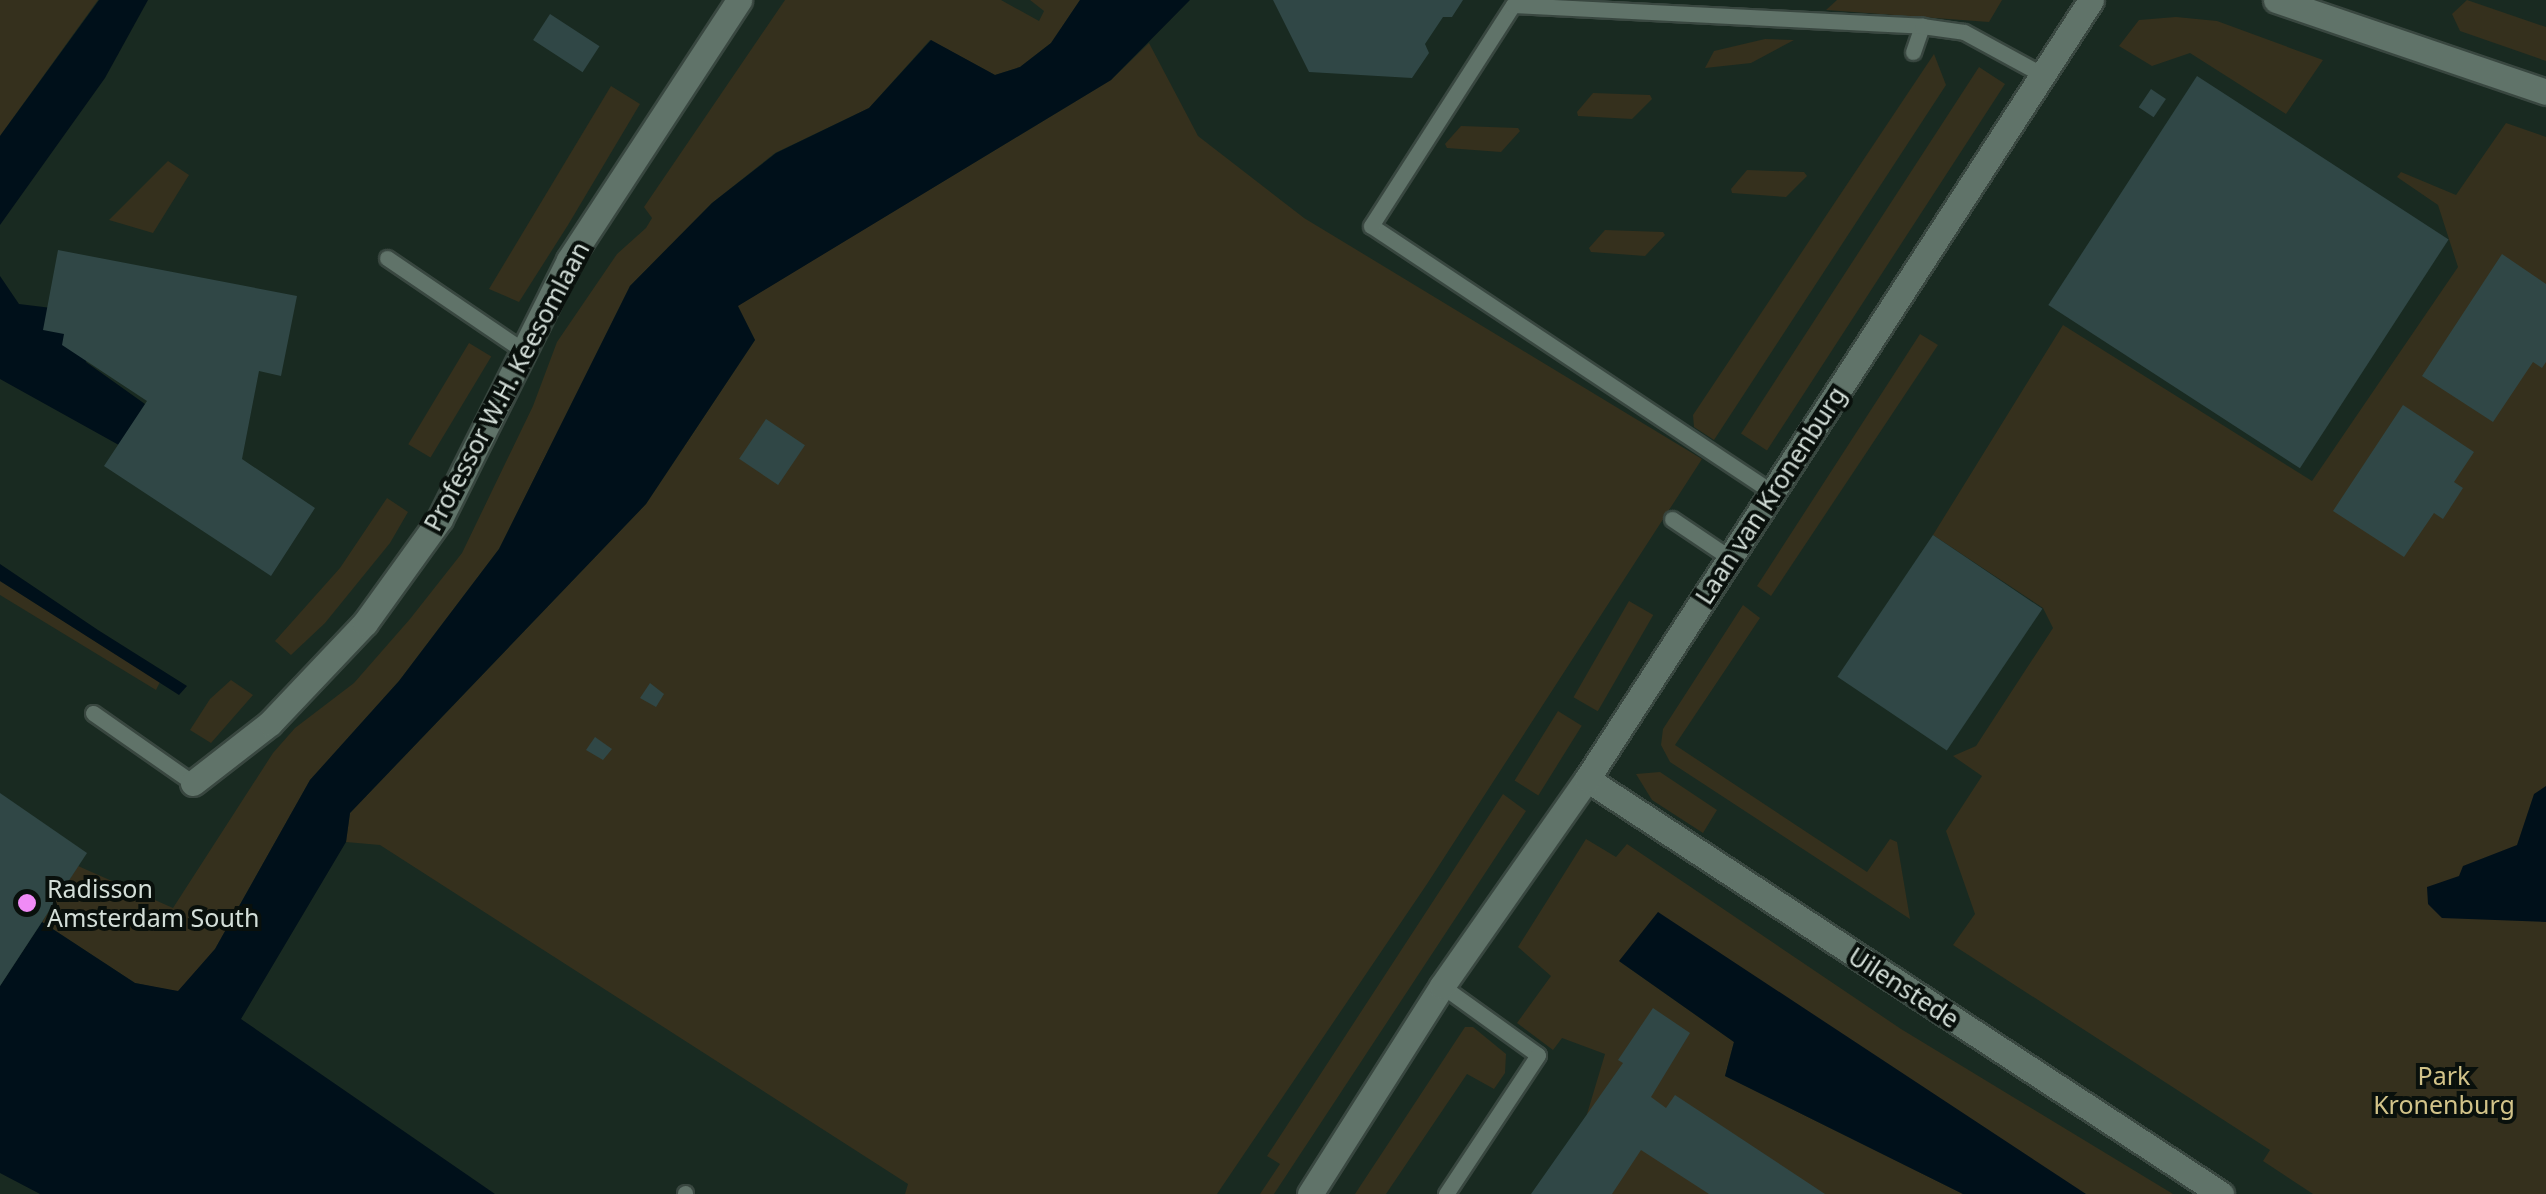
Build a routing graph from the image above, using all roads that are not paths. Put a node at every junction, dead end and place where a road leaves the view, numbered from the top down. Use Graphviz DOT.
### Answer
graph roads {
  1 [pos="739,0"];
  2 [pos="2091,0"];
  3 [pos="2276,0"];
  4 [pos="1557,4"];
  5 [pos="1922,26"];
  6 [pos="1913,52"];
  7 [pos="2043,75"];
  8 [pos="2546,92"];
  9 [pos="387,258"];
  10 [pos="524,351"];
  11 [pos="1772,492"];
  12 [pos="1672,519"];
  13 [pos="1730,558"];
  14 [pos="93,713"];
  15 [pos="1586,779"];
  16 [pos="193,783"];
  17 [pos="1442,986"];
  18 [pos="1310,1194"];
  19 [pos="1446,1194"];
  20 [pos="2221,1194"];
  1 -- 10 [label="street, Professor W.H. Keesomlaan"];
  2 -- 7 [label="street, Laan van Kronenburg"];
  3 -- 8 [label="street"];
  4 -- 5 [label="lane"];
  4 -- 11 [label="lane"];
  5 -- 6 [label="lane"];
  5 -- 7 [label="lane"];
  7 -- 11 [label="street, Laan van Kronenburg"];
  9 -- 10 [label="lane"];
  10 -- 16 [label="street, Professor W.H. Keesomlaan"];
  11 -- 13 [label="street, Laan van Kronenburg"];
  12 -- 13 [label="lane"];
  13 -- 15 [label="street, Laan van Kronenburg"];
  14 -- 16 [label="lane"];
  15 -- 17 [label="street, Laan van Kronenburg"];
  15 -- 20 [label="street, Uilenstede"];
  17 -- 18 [label="street, Laan van Kronenburg"];
  17 -- 19 [label="lane"];
}
